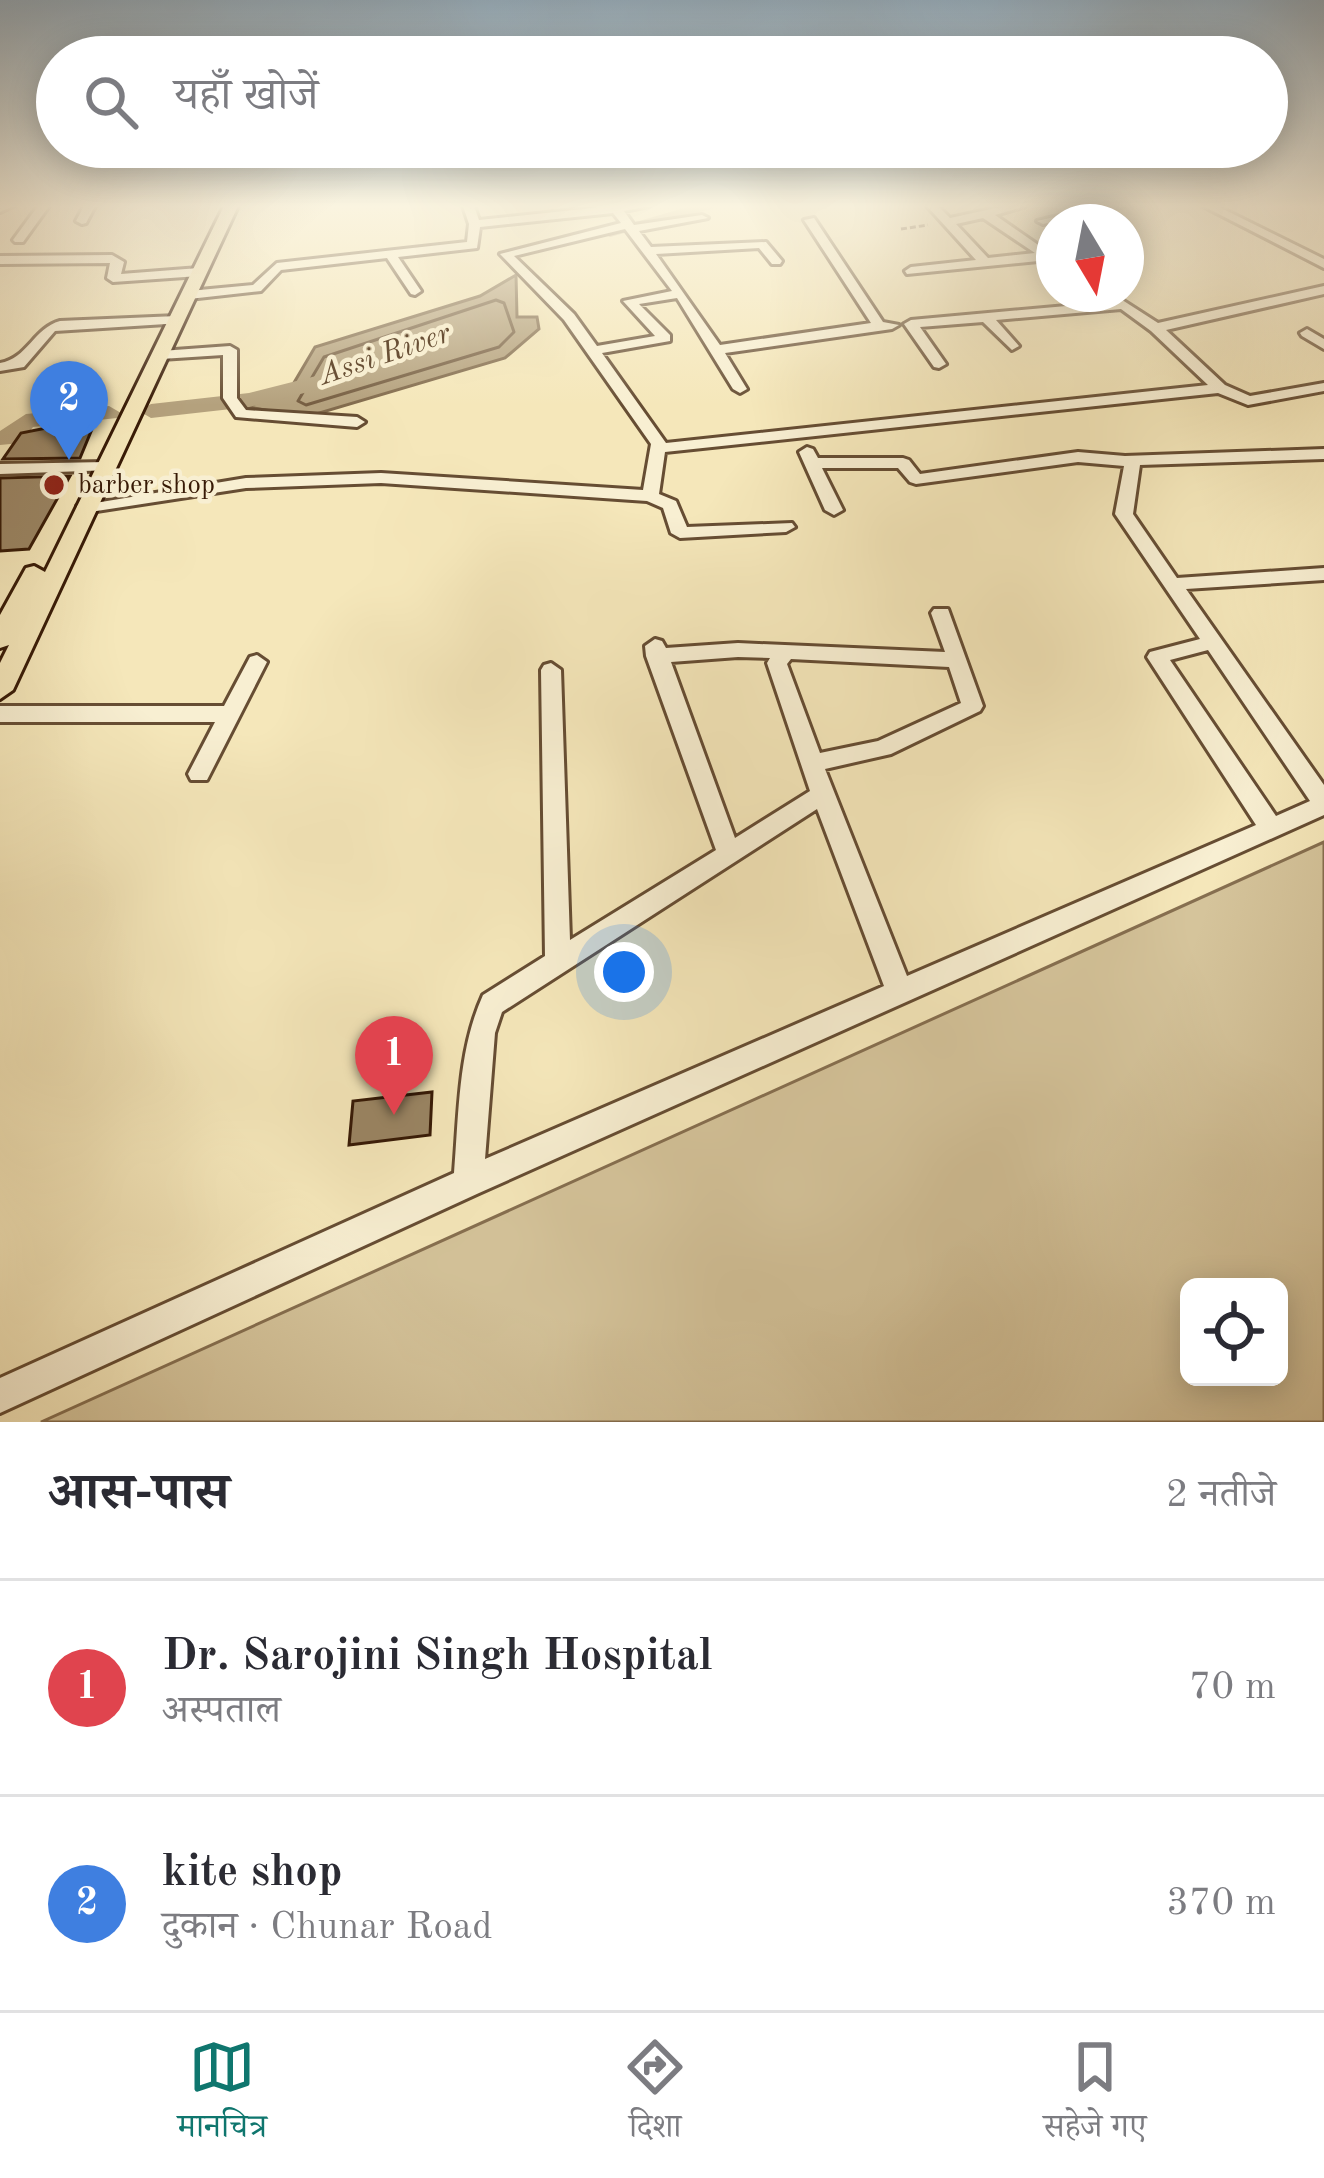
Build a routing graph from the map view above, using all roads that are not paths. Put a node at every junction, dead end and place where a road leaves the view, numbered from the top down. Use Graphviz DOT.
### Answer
graph roads {
  1 [pos="115,272"];
  2 [pos="193,272"];
  3 [pos="194,272"];
  4 [pos="272,272"];
  5 [pos="403,272"];
  6 [pos="524,272"];
  7 [pos="666,272"];
  8 [pos="845,272"];
  9 [pos="190,280"];
  10 [pos="1324,290"];
  11 [pos="415,291"];
  12 [pos="681,294"];
  13 [pos="1044,312"];
  14 [pos="1134,312"];
  15 [pos="986,317"];
  16 [pos="169,321"];
  17 [pos="910,324"];
  18 [pos="880,326"];
  19 [pos="1156,328"];
  20 [pos="1307,333"];
  21 [pos="1324,345"];
  22 [pos="1012,346"];
  23 [pos="718,350"];
  24 [pos="592,351"];
  25 [pos="161,356"];
  26 [pos="939,364"];
  27 [pos="0,367"];
  28 [pos="1324,387"];
  29 [pos="1220,388"];
  30 [pos="740,389"];
  31 [pos="129,405"];
  32 [pos="357,422"];
  33 [pos="798,436"];
  34 [pos="658,446"];
  35 [pos="1324,454"];
  36 [pos="1133,461"];
  37 [pos="814,463"];
  38 [pos="98,468"];
  39 [pos="0,470"];
  40 [pos="650,496"];
  41 [pos="83,510"];
  42 [pos="834,511"];
  43 [pos="786,526"];
  44 [pos="1324,574"];
  45 [pos="1170,584"];
  46 [pos="941,613"];
  47 [pos="13,627"];
  48 [pos="1210,643"];
  49 [pos="784,655"];
  50 [pos="958,660"];
  51 [pos="257,662"];
  52 [pos="551,670"];
  53 [pos="0,690"];
  54 [pos="230,714"];
  55 [pos="0,715"];
  56 [pos="810,764"];
  57 [pos="199,774"];
  58 [pos="823,794"];
  59 [pos="1324,804"];
  60 [pos="1270,829"];
  61 [pos="730,856"];
  62 [pos="558,961"];
  63 [pos="900,992"];
  64 [pos="467,1182"];
  65 [pos="0,1396"];
  1 -- 9 [label="street"];
  2 -- 9 [label="main road"];
  3 -- 9 [label="main road"];
  4 -- 9 [label="street"];
  5 -- 11 [label="street"];
  6 -- 24 [label="street"];
  7 -- 12 [label="street"];
  8 -- 18 [label="street"];
  9 -- 16 [label="main road"];
  10 -- 19 [label="street"];
  12 -- 23 [label="street"];
  12 -- 24 [label="street"];
  13 -- 15 [label="street"];
  14 -- 19 [label="street"];
  15 -- 17 [label="street"];
  15 -- 22 [label="street"];
  16 -- 25 [label="main road"];
  16 -- 27 [label="street"];
  16 -- 31 [label="main road"];
  17 -- 18 [label="street"];
  17 -- 26 [label="street"];
  18 -- 23 [label="street"];
  19 -- 29 [label="street"];
  20 -- 21 [label="street"];
  23 -- 30 [label="street"];
  24 -- 34 [label="street"];
  25 -- 31 [label="main road"];
  25 -- 32 [label="street"];
  28 -- 29 [label="street"];
  29 -- 33 [label="street"];
  31 -- 38 [label="main road"];
  33 -- 34 [label="street"];
  33 -- 37 [label="street"];
  34 -- 40 [label="street"];
  35 -- 36 [label="street"];
  36 -- 37 [label="street"];
  36 -- 45 [label="street"];
  37 -- 42 [label="street"];
  38 -- 39 [label="street"];
  38 -- 41 [label="main road"];
  38 -- 47 [label="main road"];
  40 -- 41 [label="street"];
  40 -- 43 [label="street"];
  41 -- 47 [label="main road"];
  44 -- 45 [label="street"];
  45 -- 48 [label="street"];
  46 -- 50 [label="street"];
  47 -- 53 [label="main road"];
  48 -- 59 [label="street"];
  48 -- 60 [label="street"];
  49 -- 50 [label="street"];
  49 -- 56 [label="street"];
  49 -- 61 [label="street"];
  50 -- 56 [label="street"];
  51 -- 54 [label="street"];
  52 -- 62 [label="street"];
  54 -- 55 [label="street"];
  54 -- 57 [label="street"];
  56 -- 58 [label="street"];
  58 -- 61 [label="street"];
  58 -- 63 [label="street"];
  59 -- 60 [label="street"];
  60 -- 63 [label="street"];
  61 -- 62 [label="street"];
  62 -- 64 [label="street"];
  63 -- 64 [label="street"];
  64 -- 65 [label="street"];
}
